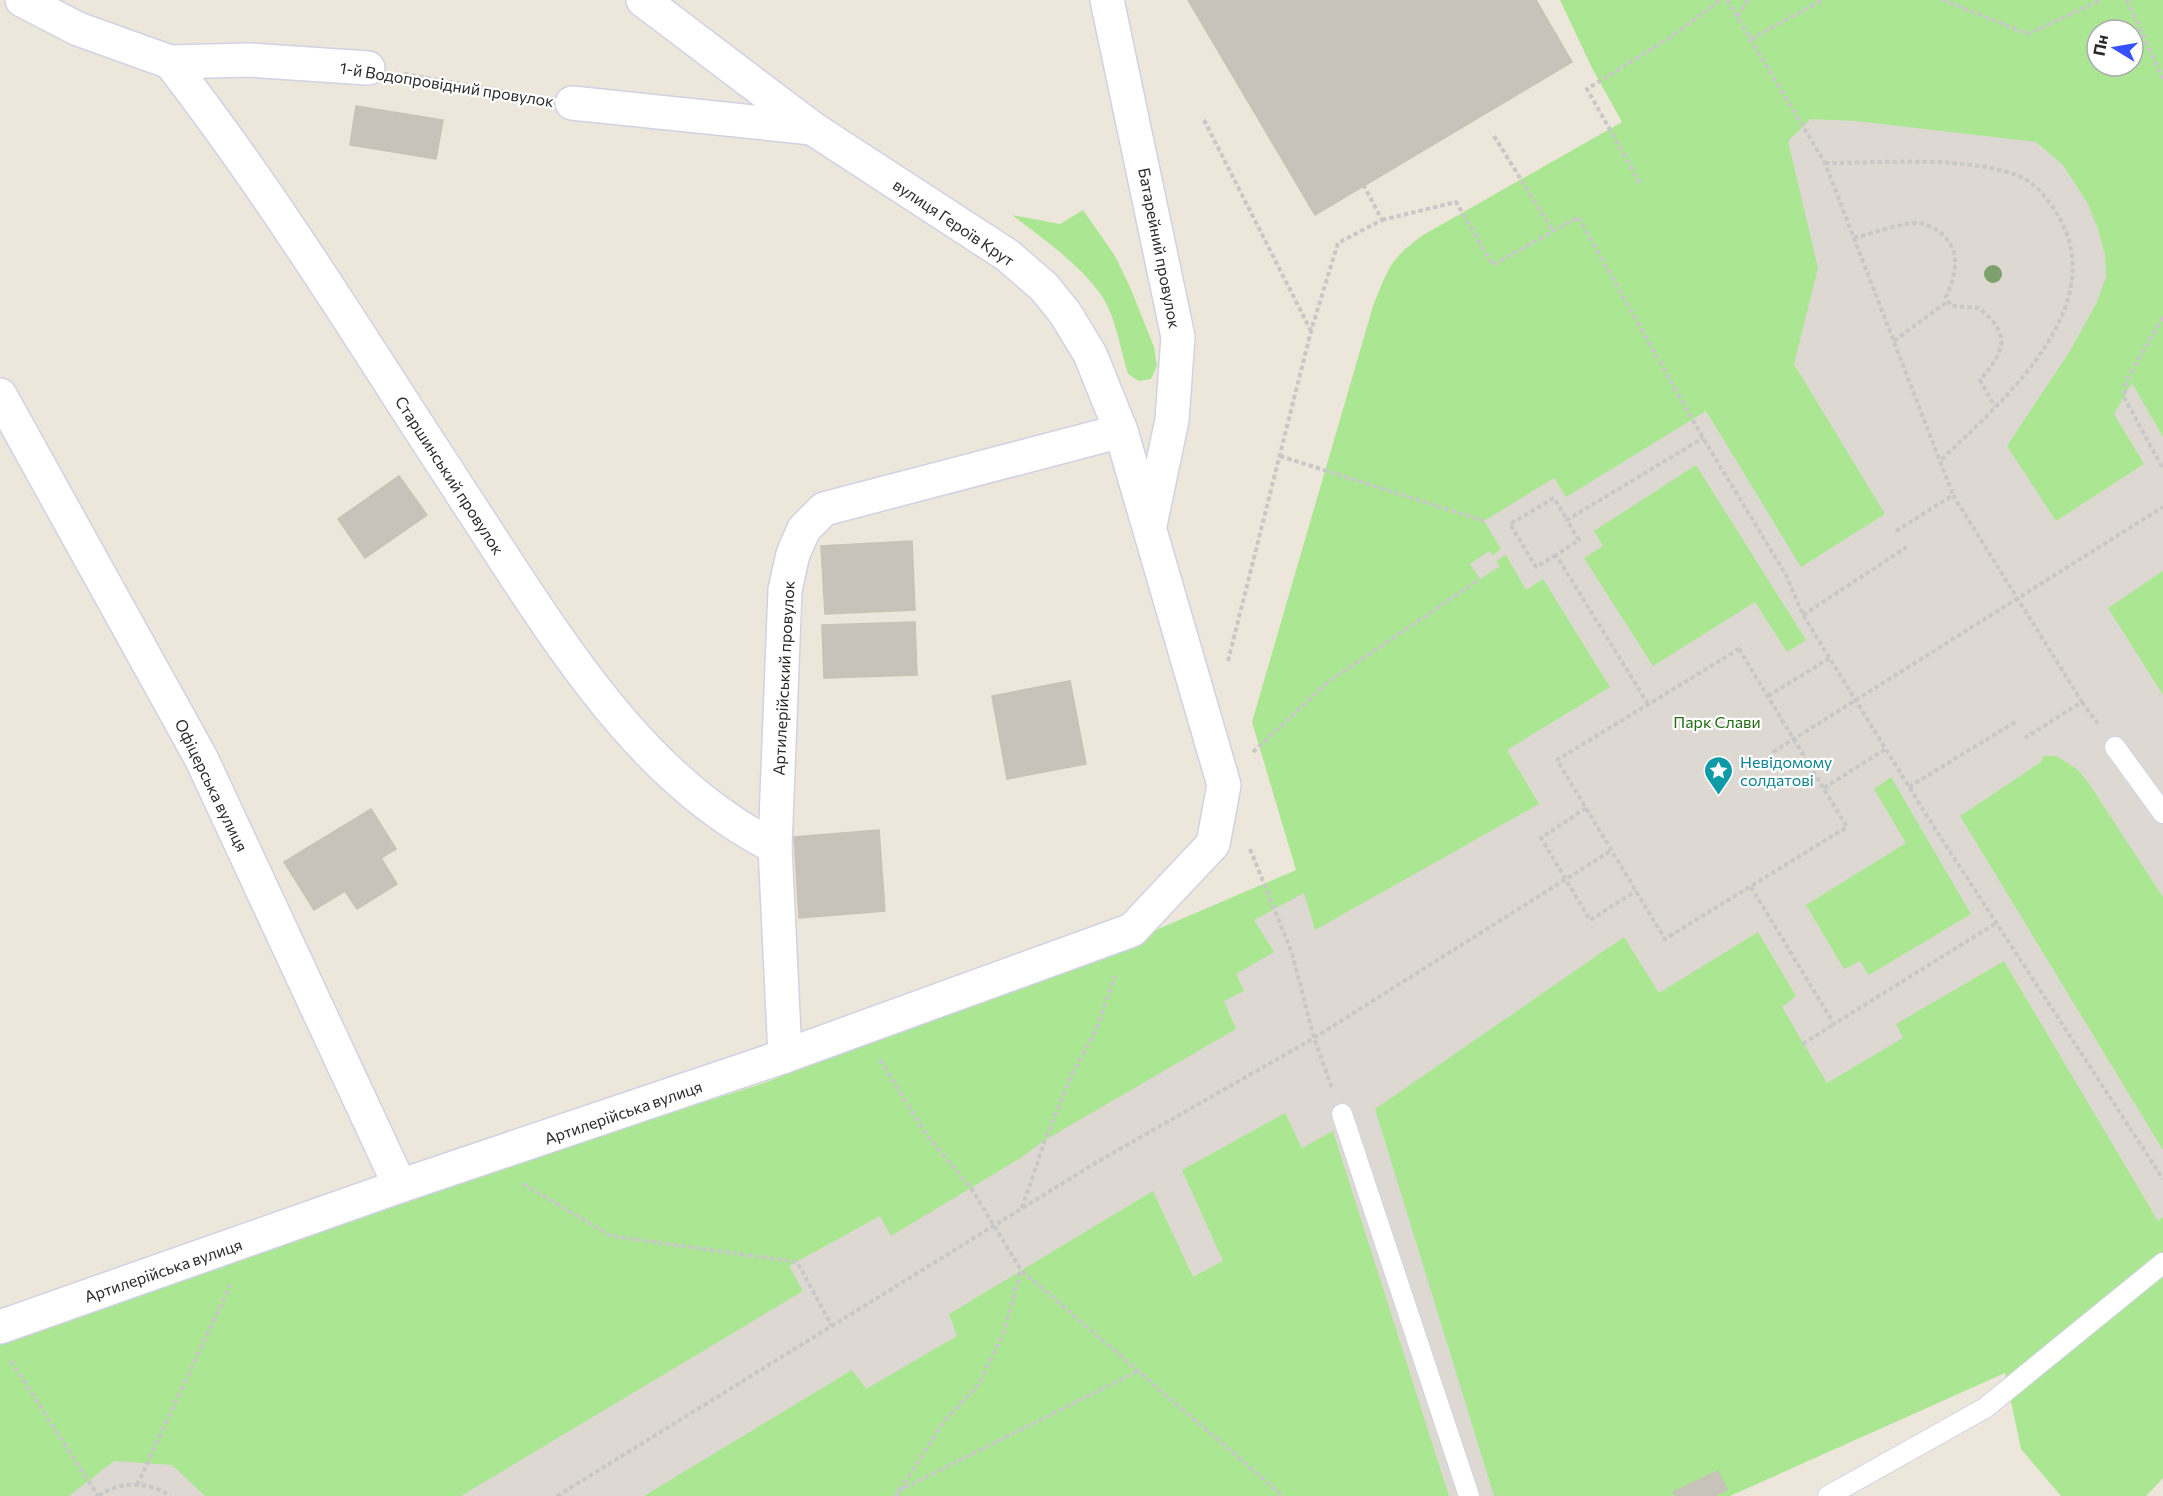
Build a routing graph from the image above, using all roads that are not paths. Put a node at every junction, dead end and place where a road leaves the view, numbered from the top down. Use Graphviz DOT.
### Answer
graph roads {
  1 [pos="22,0"];
  2 [pos="643,0"];
  3 [pos="1107,0"];
  4 [pos="170,62"];
  5 [pos="368,68"];
  6 [pos="572,103"];
  7 [pos="812,128"];
  8 [pos="0,395"];
  9 [pos="1120,431"];
  10 [pos="1149,533"];
  11 [pos="2115,747"];
  12 [pos="2163,813"];
  13 [pos="1213,844"];
  14 [pos="775,847"];
  15 [pos="785,1056"];
  16 [pos="1342,1114"];
  17 [pos="400,1186"];
  18 [pos="2163,1263"];
  19 [pos="3,1341"];
  20 [pos="1469,1496"];
  21 [pos="1828,1496"];
  1 -- 4 [label="street, 1-й Водопровідний провулок"];
  2 -- 7 [label="street, вулиця Героїв Крут"];
  3 -- 10 [label="street, Батарейний провулок"];
  4 -- 5 [label="street, 1-й Водопровідний провулок"];
  4 -- 14 [label="street, Старшинський провулок"];
  6 -- 7 [label="street, 1-й Водопровідний провулок"];
  7 -- 9 [label="street, вулиця Героїв Крут"];
  8 -- 17 [label="street, Офіцерська вулиця"];
  9 -- 10 [label="street, вулиця Героїв Крут"];
  9 -- 14 [label="street, Артилерійський провулок"];
  10 -- 13 [label="street, вулиця Героїв Крут"];
  11 -- 12 [label="lane"];
  13 -- 15 [label="street, Артилерійська вулиця"];
  14 -- 15 [label="street, Артилерійський провулок"];
  15 -- 17 [label="street, Артилерійська вулиця"];
  16 -- 20 [label="lane"];
  17 -- 19 [label="street, Артилерійська вулиця"];
  18 -- 21 [label="lane"];
}
